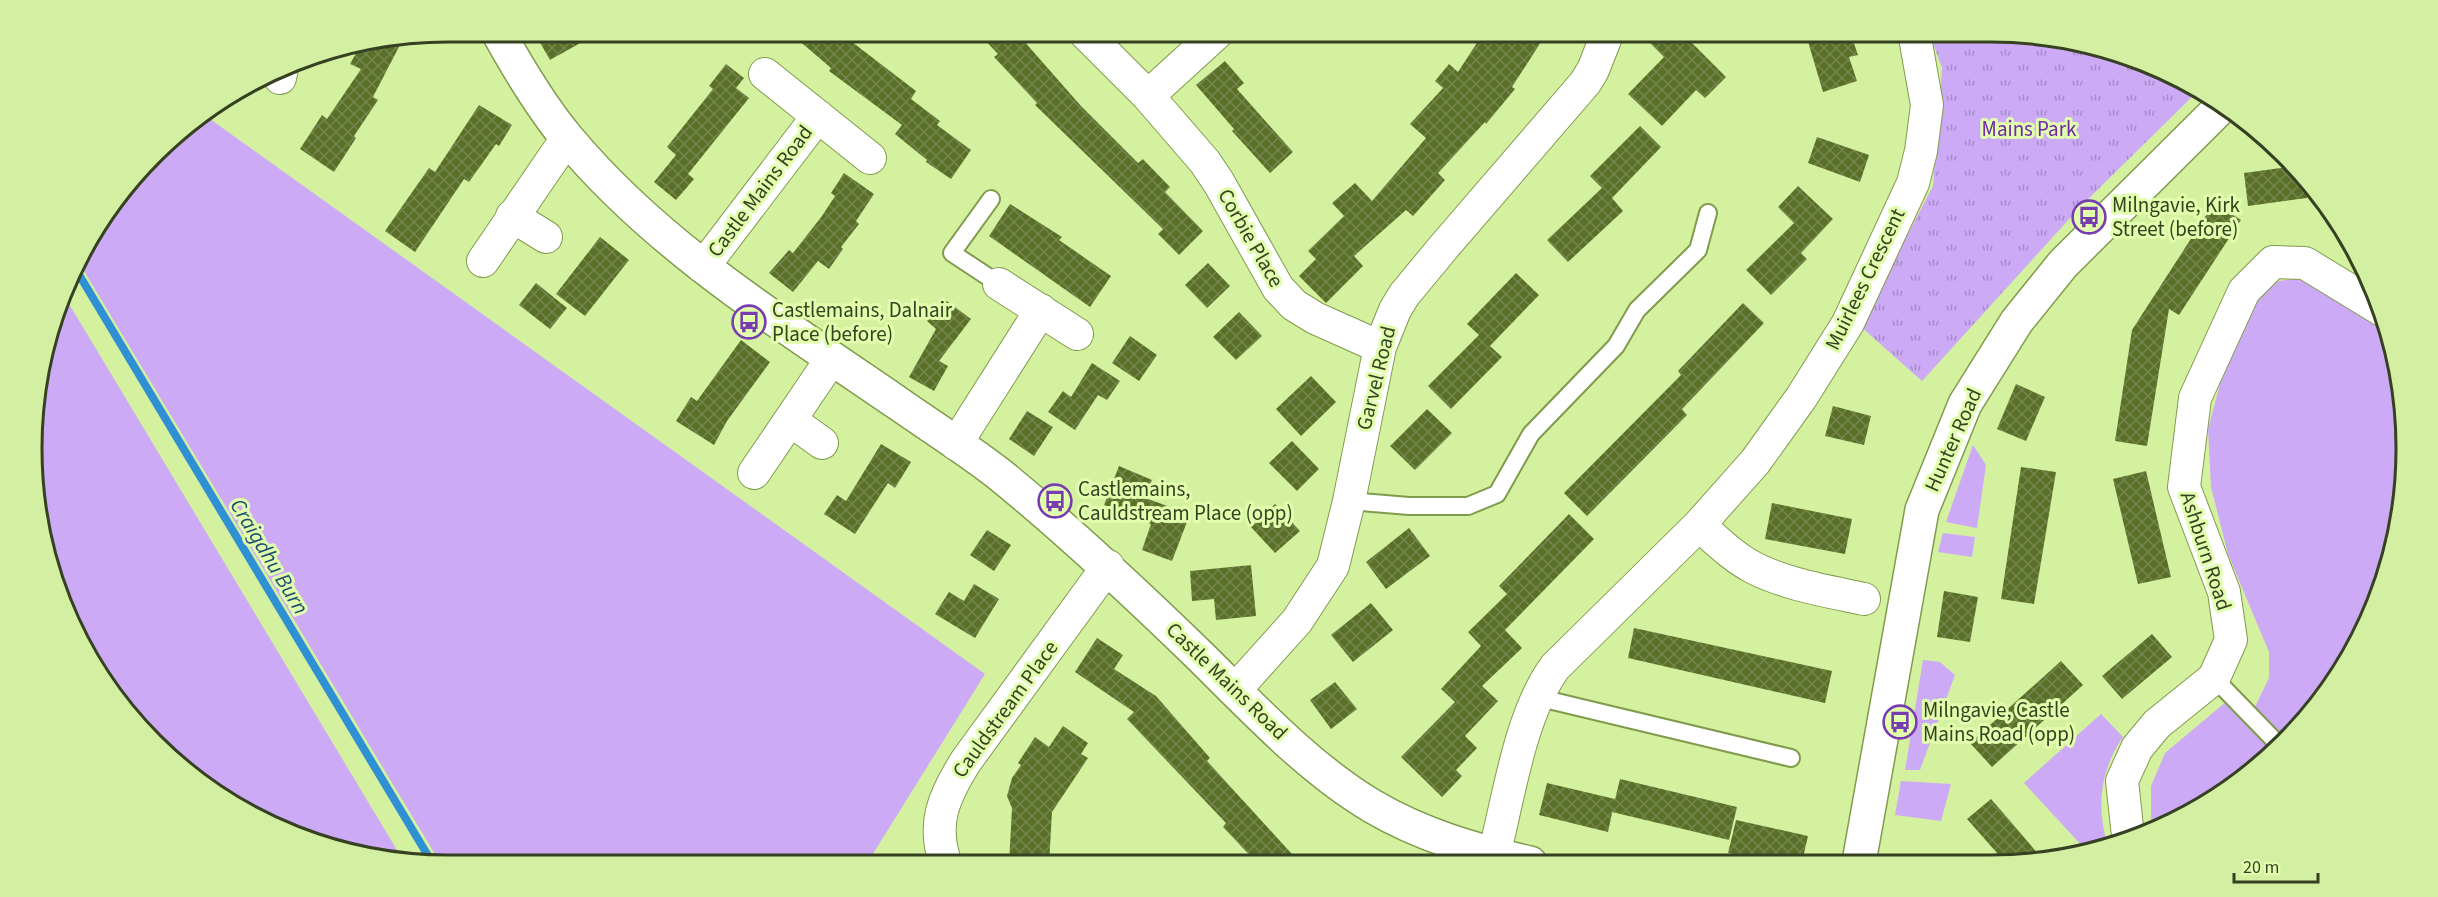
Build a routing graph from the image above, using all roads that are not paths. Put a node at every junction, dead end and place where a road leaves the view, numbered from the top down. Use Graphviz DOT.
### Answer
graph roads {
  1 [pos="504,42"];
  2 [pos="1094,42"];
  3 [pos="1207,42"];
  4 [pos="1604,42"];
  5 [pos="1916,42"];
  6 [pos="765,74"];
  7 [pos="1148,96"];
  8 [pos="2216,112"];
  9 [pos="818,116"];
  10 [pos="567,138"];
  11 [pos="870,158"];
  12 [pos="991,199"];
  13 [pos="1708,213"];
  14 [pos="512,216"];
  15 [pos="546,237"];
  16 [pos="483,261"];
  17 [pos="702,267"];
  18 [pos="999,284"];
  19 [pos="2368,301"];
  20 [pos="1041,310"];
  21 [pos="1077,334"];
  22 [pos="1380,346"];
  23 [pos="832,358"];
  24 [pos="790,420"];
  25 [pos="822,443"];
  26 [pos="957,444"];
  27 [pos="754,473"];
  28 [pos="1349,501"];
  29 [pos="1700,525"];
  30 [pos="1108,566"];
  31 [pos="1864,599"];
  32 [pos="2214,678"];
  33 [pos="1235,690"];
  34 [pos="1536,697"];
  35 [pos="2273,739"];
  36 [pos="1791,758"];
  37 [pos="2127,830"];
  38 [pos="943,855"];
  39 [pos="1494,855"];
  40 [pos="1860,855"];
  1 -- 10 [label="street, Castle Mains Road"];
  2 -- 7 [label="street, Corbie Place"];
  3 -- 7 [label="street"];
  4 -- 22 [label="street, Garvel Road"];
  5 -- 29 [label="street, Muirlees Crescent"];
  6 -- 9 [label="street, Castle Mains Road"];
  7 -- 22 [label="street, Corbie Place"];
  8 -- 40 [label="street, Hunter Road"];
  9 -- 11 [label="street, Castle Mains Road"];
  9 -- 17 [label="street, Castle Mains Road"];
  10 -- 14 [label="street"];
  10 -- 17 [label="street, Castle Mains Road"];
  12 -- 18 [label="lane"];
  13 -- 28 [label="lane"];
  14 -- 15 [label="street"];
  14 -- 16 [label="street"];
  17 -- 23 [label="street, Castle Mains Road"];
  18 -- 20 [label="street"];
  19 -- 32 [label="street, Ashburn Road"];
  20 -- 21 [label="street"];
  20 -- 26 [label="street"];
  22 -- 28 [label="street, Garvel Road"];
  23 -- 24 [label="street"];
  23 -- 26 [label="street, Castle Mains Road"];
  24 -- 25 [label="street"];
  24 -- 27 [label="street"];
  26 -- 30 [label="street, Castle Mains Road"];
  28 -- 33 [label="street, Garvel Road"];
  29 -- 31 [label="street"];
  29 -- 34 [label="street, Muirlees Crescent"];
  30 -- 33 [label="street, Castle Mains Road"];
  30 -- 38 [label="street, Cauldstream Place"];
  32 -- 35 [label="lane"];
  32 -- 37 [label="street, Ashburn Road"];
  33 -- 39 [label="street, Castle Mains Road"];
  34 -- 36 [label="lane"];
  34 -- 39 [label="street, Muirlees Crescent"];
}
